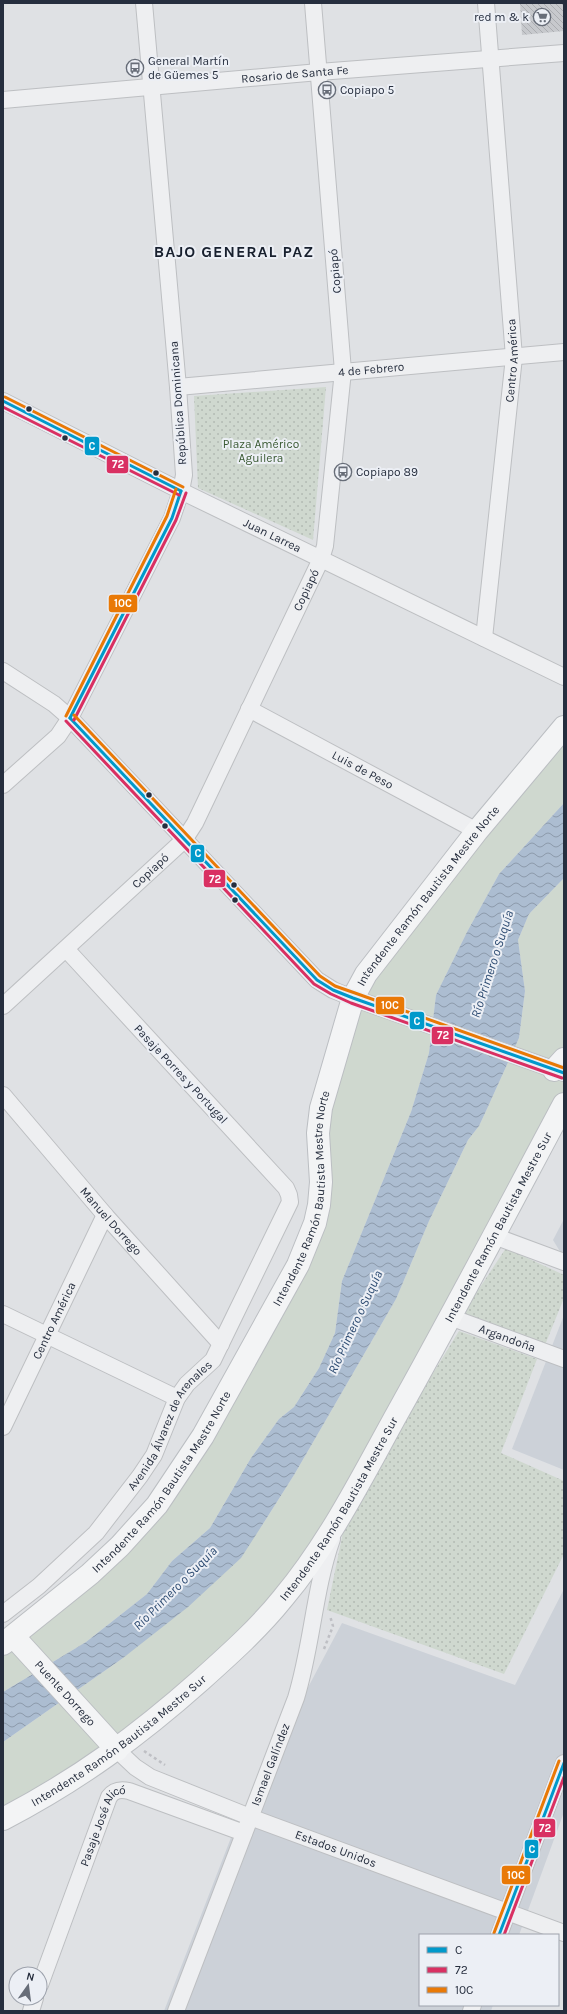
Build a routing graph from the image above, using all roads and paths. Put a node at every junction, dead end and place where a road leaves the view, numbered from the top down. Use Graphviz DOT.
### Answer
graph roads {
  1 [pos="144,3"];
  2 [pos="313,3"];
  3 [pos="486,3"];
  4 [pos="564,53"];
  5 [pos="492,59"];
  6 [pos="319,72"];
  7 [pos="152,87"];
  8 [pos="3,100"];
  9 [pos="564,352"];
  10 [pos="514,357"];
  11 [pos="343,371"];
  12 [pos="178,387"];
  13 [pos="3,401"];
  14 [pos="181,491"];
  15 [pos="321,559"];
  16 [pos="484,638"];
  17 [pos="3,671"];
  18 [pos="564,677"];
  19 [pos="249,709"];
  20 [pos="70,718"];
  21 [pos="564,728"];
  22 [pos="3,785"];
  23 [pos="477,831"];
  24 [pos="184,840"];
  25 [pos="66,949"];
  26 [pos="353,998"];
  27 [pos="3,1006"];
  28 [pos="554,1066"];
  29 [pos="3,1096"];
  30 [pos="564,1104"];
  31 [pos="290,1202"];
  32 [pos="105,1215"];
  33 [pos="494,1236"];
  34 [pos="564,1262"];
  35 [pos="3,1314"];
  36 [pos="450,1317"];
  37 [pos="48,1336"];
  38 [pos="221,1344"];
  39 [pos="564,1359"];
  40 [pos="177,1398"];
  41 [pos="3,1427"];
  42 [pos="342,1511"];
  43 [pos="3,1614"];
  44 [pos="9,1640"];
  45 [pos="111,1744"];
  46 [pos="564,1763"];
  47 [pos="250,1817"];
  48 [pos="3,1819"];
  49 [pos="244,1833"];
  50 [pos="508,1912"];
  51 [pos="564,1933"];
  52 [pos="499,1934"];
  53 [pos="47,1966"];
  54 [pos="176,2011"];
  1 -- 7 [label="street, República Dominicana"];
  2 -- 6 [label="street, Copiapó"];
  3 -- 5 [label="street, Centro América"];
  4 -- 5 [label="street, Rosario de Santa Fe"];
  5 -- 6 [label="street, Rosario de Santa Fe"];
  5 -- 10 [label="street, Centro América"];
  6 -- 7 [label="street, Rosario de Santa Fe"];
  6 -- 11 [label="street, Copiapó"];
  7 -- 8 [label="street, Rosario de Santa Fe"];
  7 -- 12 [label="street, República Dominicana"];
  9 -- 10 [label="street, 4 de Febrero"];
  10 -- 11 [label="street, 4 de Febrero"];
  10 -- 16 [label="street, Centro América"];
  11 -- 12 [label="street, 4 de Febrero"];
  11 -- 15 [label="street, Copiapó"];
  12 -- 14 [label="street, República Dominicana"];
  13 -- 14 [label="street, Juan Larrea"];
  14 -- 15 [label="street, Juan Larrea"];
  14 -- 20 [label="street, República Dominicana"];
  15 -- 16 [label="street, Juan Larrea"];
  15 -- 19 [label="street, Copiapó"];
  16 -- 18 [label="street, Juan Larrea"];
  17 -- 20 [label="street"];
  19 -- 23 [label="street, Luis de Peso"];
  19 -- 24 [label="street, Copiapó"];
  20 -- 22 [label="street, República Dominicana"];
  20 -- 24 [label="street"];
  21 -- 23 [label="main road, Intendente Ramón Bautista Mestre Norte"];
  23 -- 26 [label="main road, Intendente Ramón Bautista Mestre Norte"];
  24 -- 25 [label="street, Copiapó"];
  24 -- 26 [label="street"];
  25 -- 27 [label="street, Copiapó"];
  25 -- 31 [label="street, Pasaje Porres y Portugal"];
  26 -- 28 [label="street"];
  26 -- 44 [label="main road, Intendente Ramón Bautista Mestre Norte"];
  29 -- 32 [label="street, Manuel Dorrego"];
  30 -- 33 [label="main road, Intendente Ramón Bautista Mestre Sur"];
  31 -- 38 [label="street, Avenida Álvarez de Arenales"];
  32 -- 37 [label="street, Centro América"];
  32 -- 38 [label="street, Manuel Dorrego"];
  33 -- 34 [label="street"];
  33 -- 36 [label="main road, Intendente Ramón Bautista Mestre Sur"];
  35 -- 37 [label="street"];
  36 -- 39 [label="street, Argandoña"];
  36 -- 42 [label="main road, Intendente Ramón Bautista Mestre Sur"];
  37 -- 40 [label="street"];
  37 -- 41 [label="street, Centro América"];
  38 -- 40 [label="street, Avenida Álvarez de Arenales"];
  40 -- 43 [label="street, Avenida Álvarez de Arenales"];
  42 -- 45 [label="main road, Intendente Ramón Bautista Mestre Sur"];
  42 -- 47 [label="street, Ismael Galíndez"];
  44 -- 45 [label="main road, Puente Dorrego"];
  45 -- 47 [label="street, Estados Unidos"];
  45 -- 48 [label="main road, Intendente Ramón Bautista Mestre Sur"];
  46 -- 50 [label="street"];
  47 -- 49 [label="street, Ismael Galíndez"];
  47 -- 50 [label="street, Estados Unidos"];
  49 -- 53 [label="street, Pasaje José Alicó"];
  49 -- 54 [label="street, Ismael Galíndez"];
  50 -- 51 [label="street, Estados Unidos"];
  50 -- 52 [label="street"];
}
